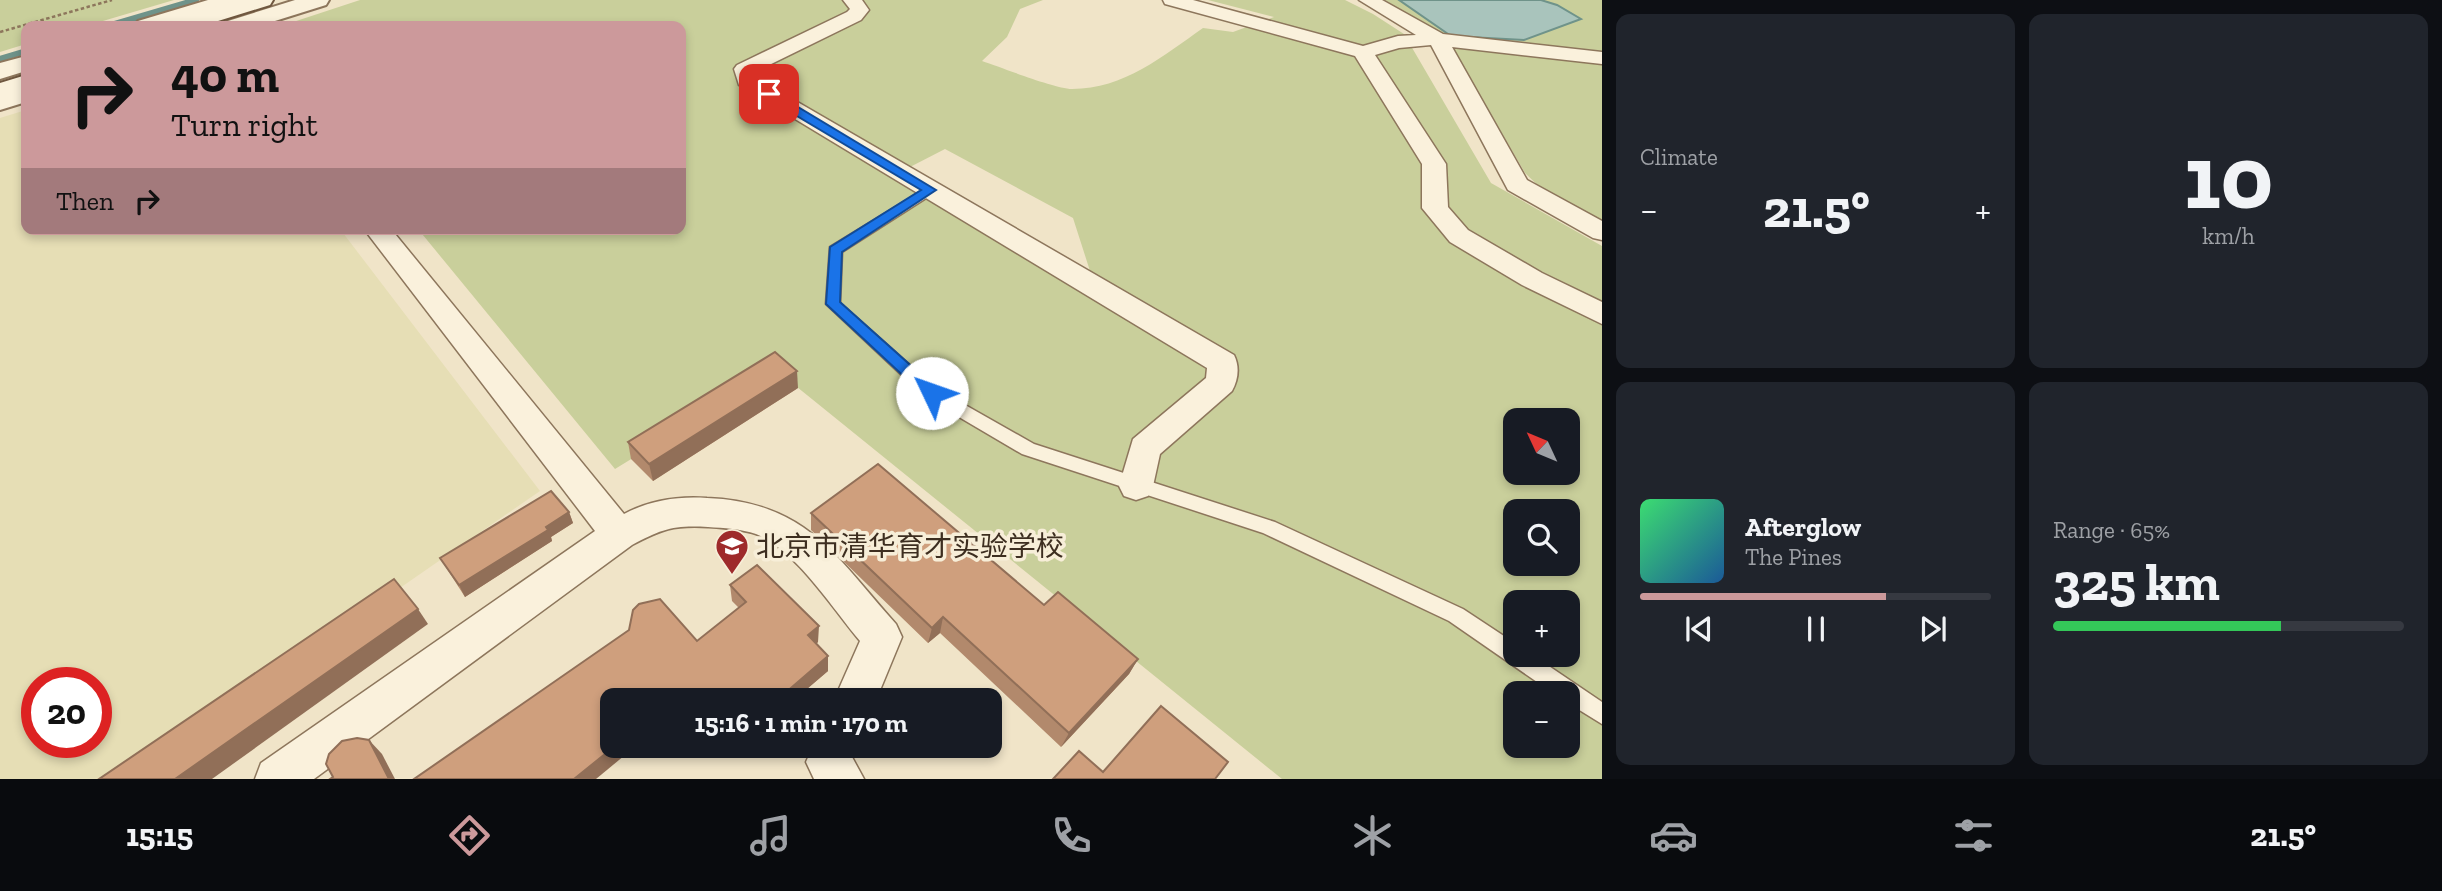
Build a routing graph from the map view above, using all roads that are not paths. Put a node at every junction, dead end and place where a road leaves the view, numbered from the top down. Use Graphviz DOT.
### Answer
graph roads {
  1 [pos="232,0"];
  2 [pos="262,0"];
  3 [pos="290,0"];
  4 [pos="318,0"];
  5 [pos="852,0"];
  6 [pos="1172,0"];
  7 [pos="1368,0"];
  8 [pos="163,21"];
  9 [pos="194,21"];
  10 [pos="223,21"];
  11 [pos="252,21"];
  12 [pos="1438,39"];
  13 [pos="1363,52"];
  14 [pos="1602,58"];
  15 [pos="21,65"];
  16 [pos="0,71"];
  17 [pos="21,76"];
  18 [pos="0,82"];
  19 [pos="21,85"];
  20 [pos="0,92"];
  21 [pos="21,96"];
  22 [pos="0,102"];
  23 [pos="930,190"];
  24 [pos="1602,233"];
  25 [pos="382,235"];
  26 [pos="1602,314"];
  27 [pos="1136,486"];
  28 [pos="619,534"];
  29 [pos="860,688"];
  30 [pos="1602,715"];
  31 [pos="830,758"];
  32 [pos="277,779"];
  33 [pos="842,779"];
  1 -- 8 [label="street"];
  2 -- 9 [label="street"];
  3 -- 10 [label="street"];
  4 -- 11 [label="street"];
  5 -- 23 [label="street"];
  6 -- 13 [label="street"];
  7 -- 12 [label="street"];
  12 -- 13 [label="street"];
  12 -- 14 [label="street"];
  12 -- 24 [label="street"];
  13 -- 26 [label="street"];
  15 -- 16 [label="street"];
  17 -- 18 [label="street"];
  19 -- 20 [label="street"];
  21 -- 22 [label="street"];
  23 -- 27 [label="street"];
  23 -- 27 [label="lane"];
  25 -- 28 [label="street"];
  27 -- 30 [label="lane"];
  28 -- 29 [label="street"];
  28 -- 32 [label="street"];
  31 -- 33 [label="street"];
}
